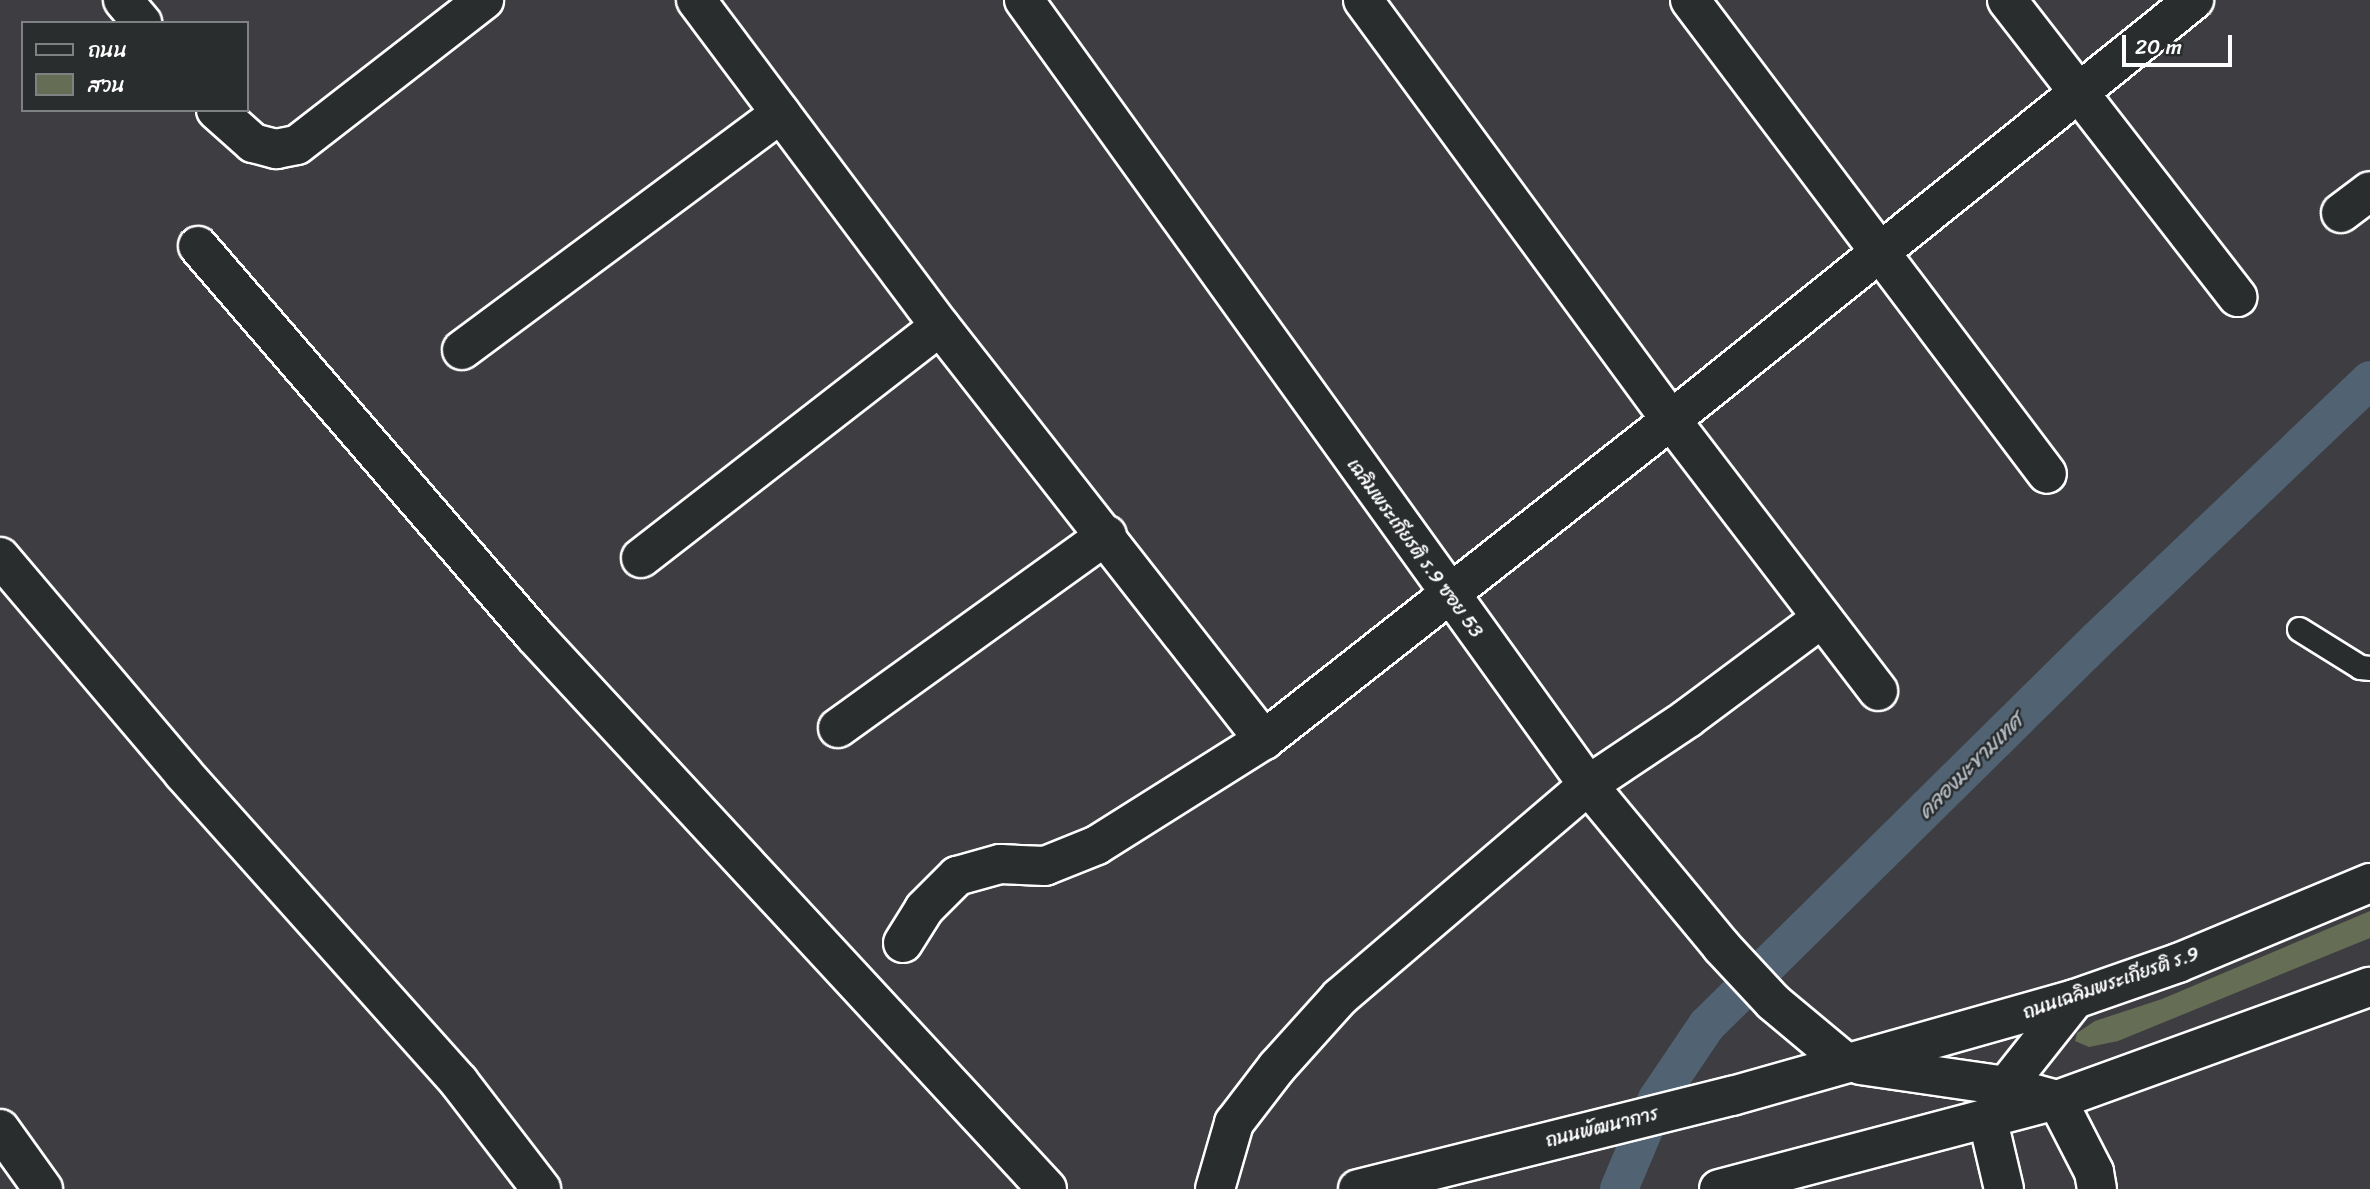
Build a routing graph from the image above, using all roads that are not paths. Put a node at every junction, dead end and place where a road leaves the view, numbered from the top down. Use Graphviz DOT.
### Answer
graph roads {
  1 [pos="123,0"];
  2 [pos="484,0"];
  3 [pos="696,0"];
  4 [pos="1024,0"];
  5 [pos="1363,0"];
  6 [pos="1690,0"];
  7 [pos="2007,0"];
  8 [pos="2194,0"];
  9 [pos="140,21"];
  10 [pos="2076,93"];
  11 [pos="218,112"];
  12 [pos="781,113"];
  13 [pos="198,246"];
  14 [pos="1877,254"];
  15 [pos="2237,297"];
  16 [pos="940,326"];
  17 [pos="462,350"];
  18 [pos="1671,421"];
  19 [pos="2047,474"];
  20 [pos="1107,536"];
  21 [pos="0,557"];
  22 [pos="641,558"];
  23 [pos="1447,595"];
  24 [pos="1822,618"];
  25 [pos="2299,629"];
  26 [pos="2370,668"];
  27 [pos="1878,691"];
  28 [pos="838,728"];
  29 [pos="1264,740"];
  30 [pos="1588,785"];
  31 [pos="2370,883"];
  32 [pos="902,943"];
  33 [pos="2370,986"];
  34 [pos="2075,999"];
  35 [pos="1846,1063"];
  36 [pos="2006,1086"];
  37 [pos="2057,1100"];
  38 [pos="1988,1121"];
  39 [pos="0,1129"];
  40 [pos="43,1189"];
  41 [pos="541,1189"];
  42 [pos="1047,1189"];
  43 [pos="1215,1189"];
  44 [pos="1358,1189"];
  45 [pos="1719,1189"];
  46 [pos="2004,1189"];
  47 [pos="2097,1189"];
  1 -- 9 [label="street"];
  2 -- 11 [label="street"];
  3 -- 12 [label="street"];
  4 -- 23 [label="street, เฉลิมพระเกียรติ ร.9 ซอย 53"];
  5 -- 18 [label="street"];
  6 -- 14 [label="street"];
  7 -- 10 [label="street"];
  8 -- 10 [label="street"];
  10 -- 14 [label="street"];
  10 -- 15 [label="street"];
  12 -- 16 [label="street"];
  12 -- 17 [label="street"];
  13 -- 42 [label="street"];
  14 -- 18 [label="street"];
  14 -- 19 [label="street"];
  16 -- 20 [label="street"];
  16 -- 22 [label="street"];
  18 -- 23 [label="street"];
  18 -- 24 [label="street"];
  20 -- 28 [label="street"];
  20 -- 29 [label="street"];
  21 -- 41 [label="street"];
  23 -- 29 [label="street"];
  23 -- 30 [label="street, เฉลิมพระเกียรติ ร.9 ซอย 53"];
  24 -- 27 [label="street"];
  24 -- 30 [label="street"];
  25 -- 26 [label="lane"];
  29 -- 32 [label="street"];
  30 -- 35 [label="street, เฉลิมพระเกียรติ ร.9 ซอย 53"];
  30 -- 43 [label="street"];
  31 -- 34 [label="street, ถนนเฉลิมพระเกียรติ ร.9"];
  33 -- 37 [label="street"];
  34 -- 35 [label="street, ถนนเฉลิมพระเกียรติ ร.9"];
  34 -- 36 [label="street"];
  35 -- 36 [label="street"];
  35 -- 38 [label="street"];
  35 -- 44 [label="street, ถนนพัฒนาการ"];
  36 -- 37 [label="street"];
  36 -- 38 [label="street"];
  37 -- 38 [label="street"];
  37 -- 47 [label="street"];
  38 -- 45 [label="street"];
  38 -- 46 [label="street"];
  39 -- 40 [label="street"];
}
